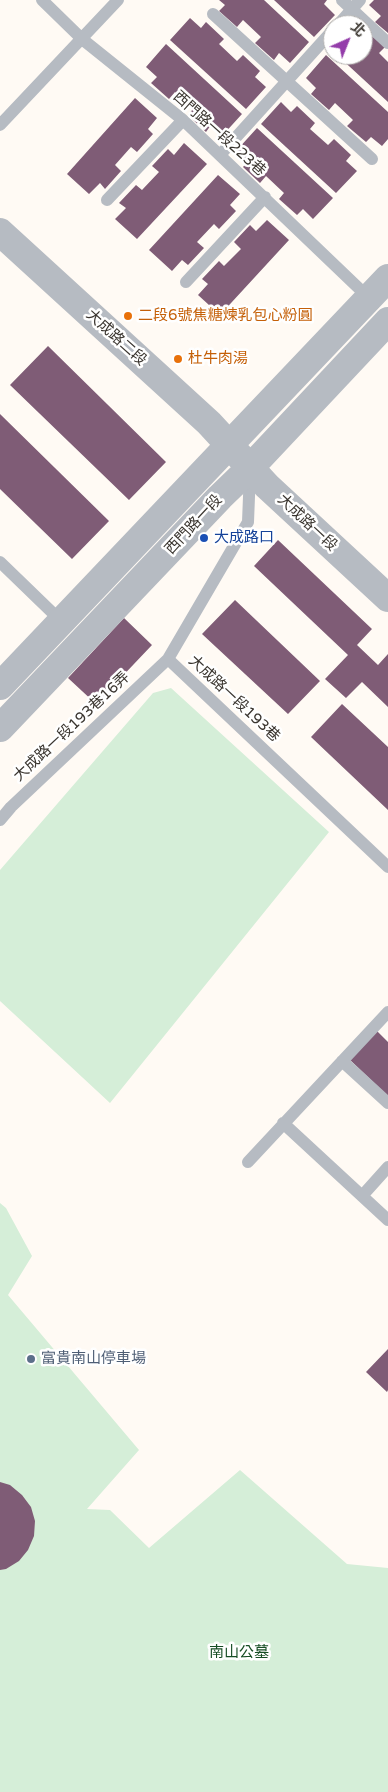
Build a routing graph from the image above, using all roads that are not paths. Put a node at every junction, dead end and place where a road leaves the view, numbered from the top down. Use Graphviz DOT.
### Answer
graph roads {
  1 [pos="42,0"];
  2 [pos="118,0"];
  3 [pos="342,0"];
  4 [pos="356,5"];
  5 [pos="213,14"];
  6 [pos="347,15"];
  7 [pos="82,39"];
  8 [pos="323,41"];
  9 [pos="388,43"];
  10 [pos="287,82"];
  11 [pos="183,120"];
  12 [pos="0,125"];
  13 [pos="220,156"];
  14 [pos="372,159"];
  15 [pos="265,197"];
  16 [pos="107,200"];
  17 [pos="0,232"];
  18 [pos="388,278"];
  19 [pos="186,282"];
  20 [pos="369,298"];
  21 [pos="388,321"];
  22 [pos="229,446"];
  23 [pos="250,468"];
  24 [pos="0,562"];
  25 [pos="388,598"];
  26 [pos="61,621"];
  27 [pos="168,659"];
  28 [pos="0,686"];
  29 [pos="0,728"];
  30 [pos="0,820"];
  31 [pos="388,867"];
  32 [pos="388,1012"];
  33 [pos="342,1061"];
  34 [pos="388,1103"];
  35 [pos="283,1123"];
  36 [pos="248,1162"];
  37 [pos="388,1167"];
  38 [pos="362,1196"];
  39 [pos="388,1220"];
  1 -- 7 [label="lane, 西門路一段223巷"];
  2 -- 7 [label="lane"];
  3 -- 4 [label="lane"];
  4 -- 6 [label="lane"];
  4 -- 9 [label="lane"];
  5 -- 10 [label="lane"];
  7 -- 11 [label="lane, 西門路一段223巷"];
  7 -- 12 [label="lane"];
  8 -- 10 [label="lane"];
  10 -- 13 [label="lane"];
  10 -- 14 [label="lane"];
  11 -- 13 [label="lane, 西門路一段223巷"];
  11 -- 16 [label="lane"];
  13 -- 15 [label="lane, 西門路一段223巷"];
  15 -- 19 [label="lane"];
  15 -- 20 [label="lane, 西門路一段223巷"];
  17 -- 22 [label="street, 大成路二段"];
  18 -- 20 [label="street, 西門路一段"];
  20 -- 22 [label="street, 西門路一段"];
  21 -- 23 [label="street, 西門路一段"];
  22 -- 23 [label="street, 大成路一段"];
  22 -- 26 [label="street, 西門路一段"];
  23 -- 25 [label="street, 大成路一段"];
  23 -- 27 [label="lane, 大成路一段193巷"];
  23 -- 29 [label="street, 西門路一段"];
  24 -- 26 [label="lane"];
  26 -- 28 [label="street, 西門路一段"];
  27 -- 30 [label="lane, 大成路一段193巷16弄"];
  27 -- 31 [label="lane, 大成路一段193巷"];
  32 -- 33 [label="lane"];
  33 -- 34 [label="lane"];
  33 -- 35 [label="lane"];
  35 -- 36 [label="lane"];
  35 -- 38 [label="lane"];
  37 -- 38 [label="lane"];
  38 -- 39 [label="lane"];
}
